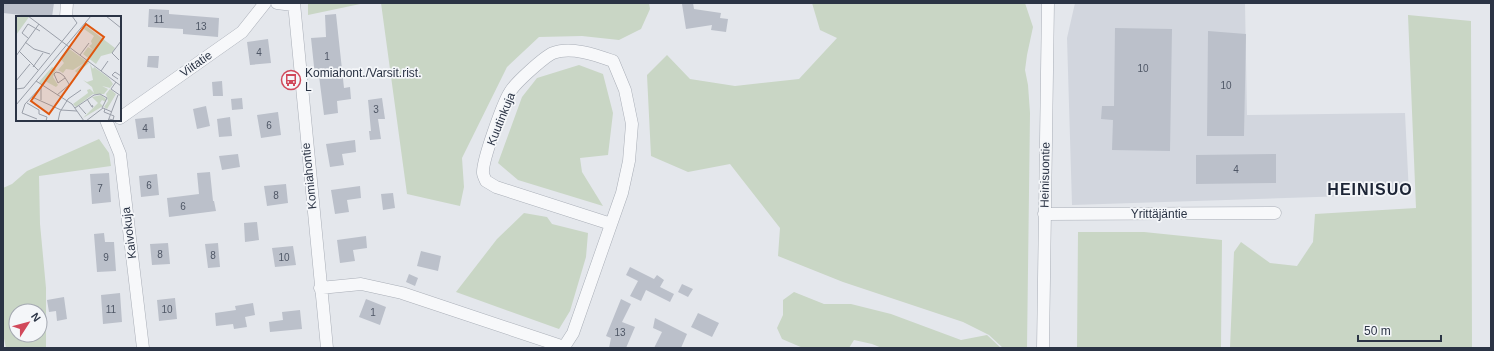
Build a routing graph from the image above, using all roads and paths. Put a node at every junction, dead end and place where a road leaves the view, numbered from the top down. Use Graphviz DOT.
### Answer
graph roads {
  1 [pos="67,3"];
  2 [pos="265,3"];
  3 [pos="277,3"];
  4 [pos="1048,3"];
  5 [pos="294,4"];
  6 [pos="66,16"];
  7 [pos="121,117"];
  8 [pos="111,122"];
  9 [pos="1275,213"];
  10 [pos="1044,214"];
  11 [pos="611,224"];
  12 [pos="320,288"];
  13 [pos="143,348"];
  14 [pos="327,348"];
  15 [pos="1043,348"];
  1 -- 6 [label="street"];
  2 -- 7 [label="street, Viitatie"];
  3 -- 5 [label="street"];
  4 -- 10 [label="street, Heinisuontie"];
  5 -- 12 [label="street, Komiahontie"];
  8 -- 13 [label="street, Kaivokuja"];
  9 -- 10 [label="street, Yrittäjäntie"];
  10 -- 15 [label="street, Heinisuontie"];
  11 -- 11 [label="street, Kuutinkuja"];
  11 -- 12 [label="street, Kuutinkuja"];
  12 -- 14 [label="street, Komiahontie"];
}
